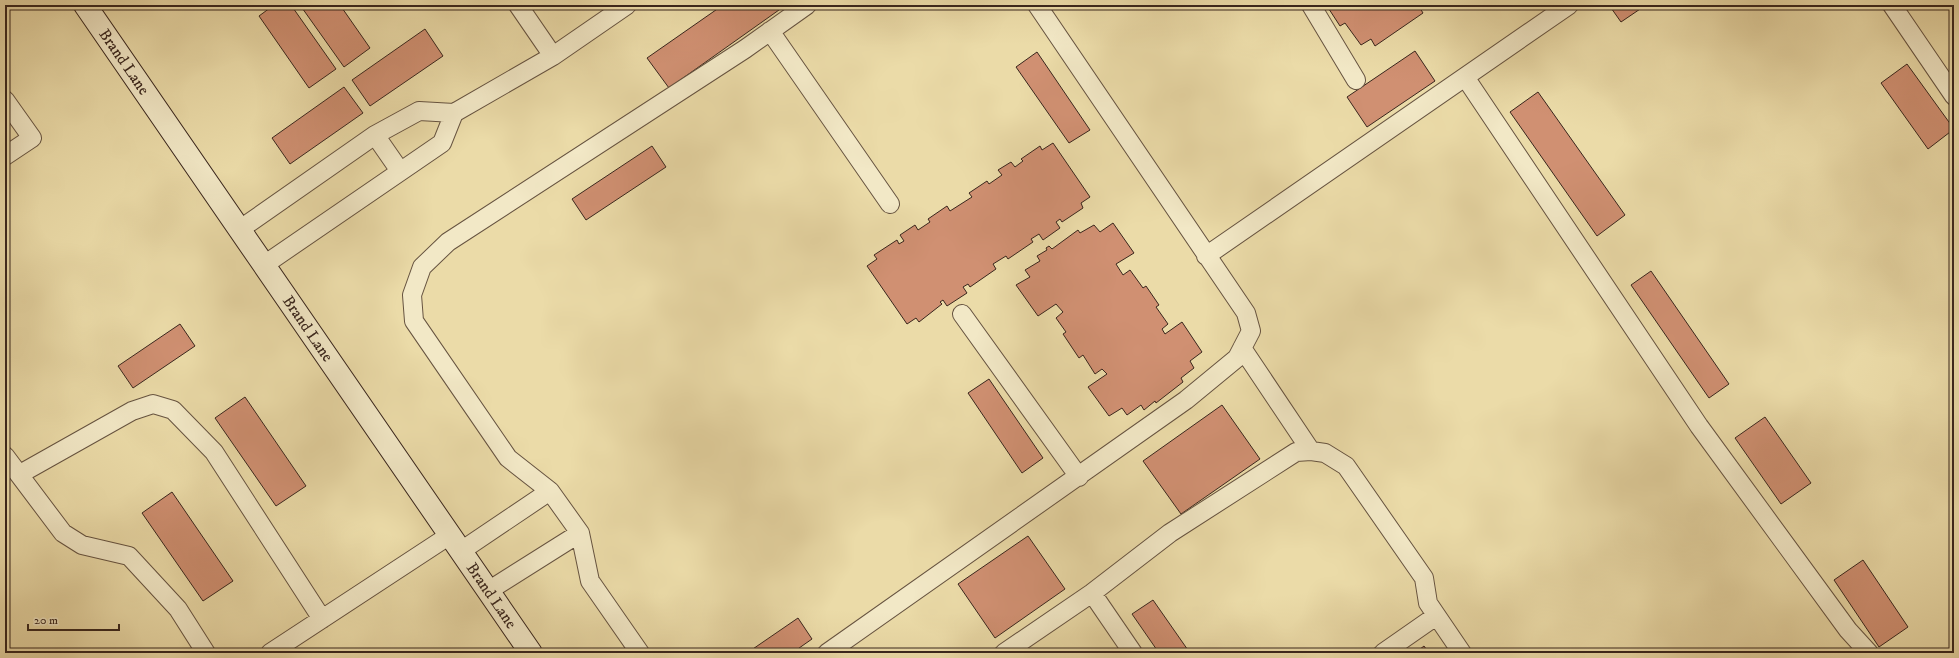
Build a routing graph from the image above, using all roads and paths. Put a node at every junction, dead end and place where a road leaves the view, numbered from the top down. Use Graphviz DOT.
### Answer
graph roads {
  1 [pos="85,5"];
  2 [pos="518,5"];
  3 [pos="627,5"];
  4 [pos="807,5"];
  5 [pos="1037,5"];
  6 [pos="1311,5"];
  7 [pos="1569,5"];
  8 [pos="1892,5"];
  9 [pos="770,31"];
  10 [pos="553,56"];
  11 [pos="1465,77"];
  12 [pos="1356,80"];
  13 [pos="1954,96"];
  14 [pos="5,100"];
  15 [pos="454,113"];
  16 [pos="375,135"];
  17 [pos="5,156"];
  18 [pos="400,171"];
  19 [pos="890,204"];
  20 [pos="239,230"];
  21 [pos="1206,256"];
  22 [pos="264,265"];
  23 [pos="962,314"];
  24 [pos="1242,348"];
  25 [pos="1311,451"];
  26 [pos="5,456"];
  27 [pos="20,474"];
  28 [pos="1079,477"];
  29 [pos="550,491"];
  30 [pos="580,533"];
  31 [pos="455,543"];
  32 [pos="488,591"];
  33 [pos="1092,593"];
  34 [pos="1436,616"];
  35 [pos="322,619"];
  36 [pos="206,653"];
  37 [pos="270,653"];
  38 [pos="531,653"];
  39 [pos="640,653"];
  40 [pos="827,653"];
  41 [pos="1004,653"];
  42 [pos="1133,653"];
  43 [pos="1383,653"];
  44 [pos="1462,653"];
  45 [pos="1869,653"];
  1 -- 20 [label="street, Brand Lane"];
  2 -- 10 [label="lane"];
  3 -- 10 [label="lane"];
  4 -- 9 [label="lane"];
  5 -- 21 [label="lane"];
  6 -- 12 [label="lane"];
  7 -- 11 [label="lane"];
  8 -- 13 [label="lane"];
  9 -- 19 [label="lane"];
  9 -- 29 [label="lane"];
  10 -- 15 [label="lane"];
  11 -- 21 [label="lane"];
  11 -- 45 [label="lane"];
  14 -- 17 [label="lane"];
  15 -- 16 [label="lane"];
  15 -- 18 [label="lane"];
  16 -- 18 [label="lane"];
  16 -- 20 [label="lane"];
  18 -- 22 [label="lane"];
  20 -- 22 [label="street, Brand Lane"];
  21 -- 24 [label="lane"];
  22 -- 31 [label="street, Brand Lane"];
  23 -- 28 [label="lane"];
  24 -- 25 [label="lane"];
  24 -- 28 [label="lane"];
  25 -- 33 [label="lane"];
  25 -- 34 [label="lane"];
  26 -- 27 [label="lane"];
  27 -- 35 [label="lane"];
  27 -- 36 [label="lane"];
  28 -- 40 [label="lane"];
  29 -- 30 [label="lane"];
  29 -- 31 [label="lane"];
  30 -- 32 [label="lane"];
  30 -- 39 [label="lane"];
  31 -- 32 [label="street, Brand Lane"];
  31 -- 35 [label="lane"];
  32 -- 38 [label="street, Brand Lane"];
  33 -- 41 [label="lane"];
  33 -- 42 [label="lane"];
  34 -- 43 [label="lane"];
  34 -- 44 [label="lane"];
  35 -- 37 [label="lane"];
}
